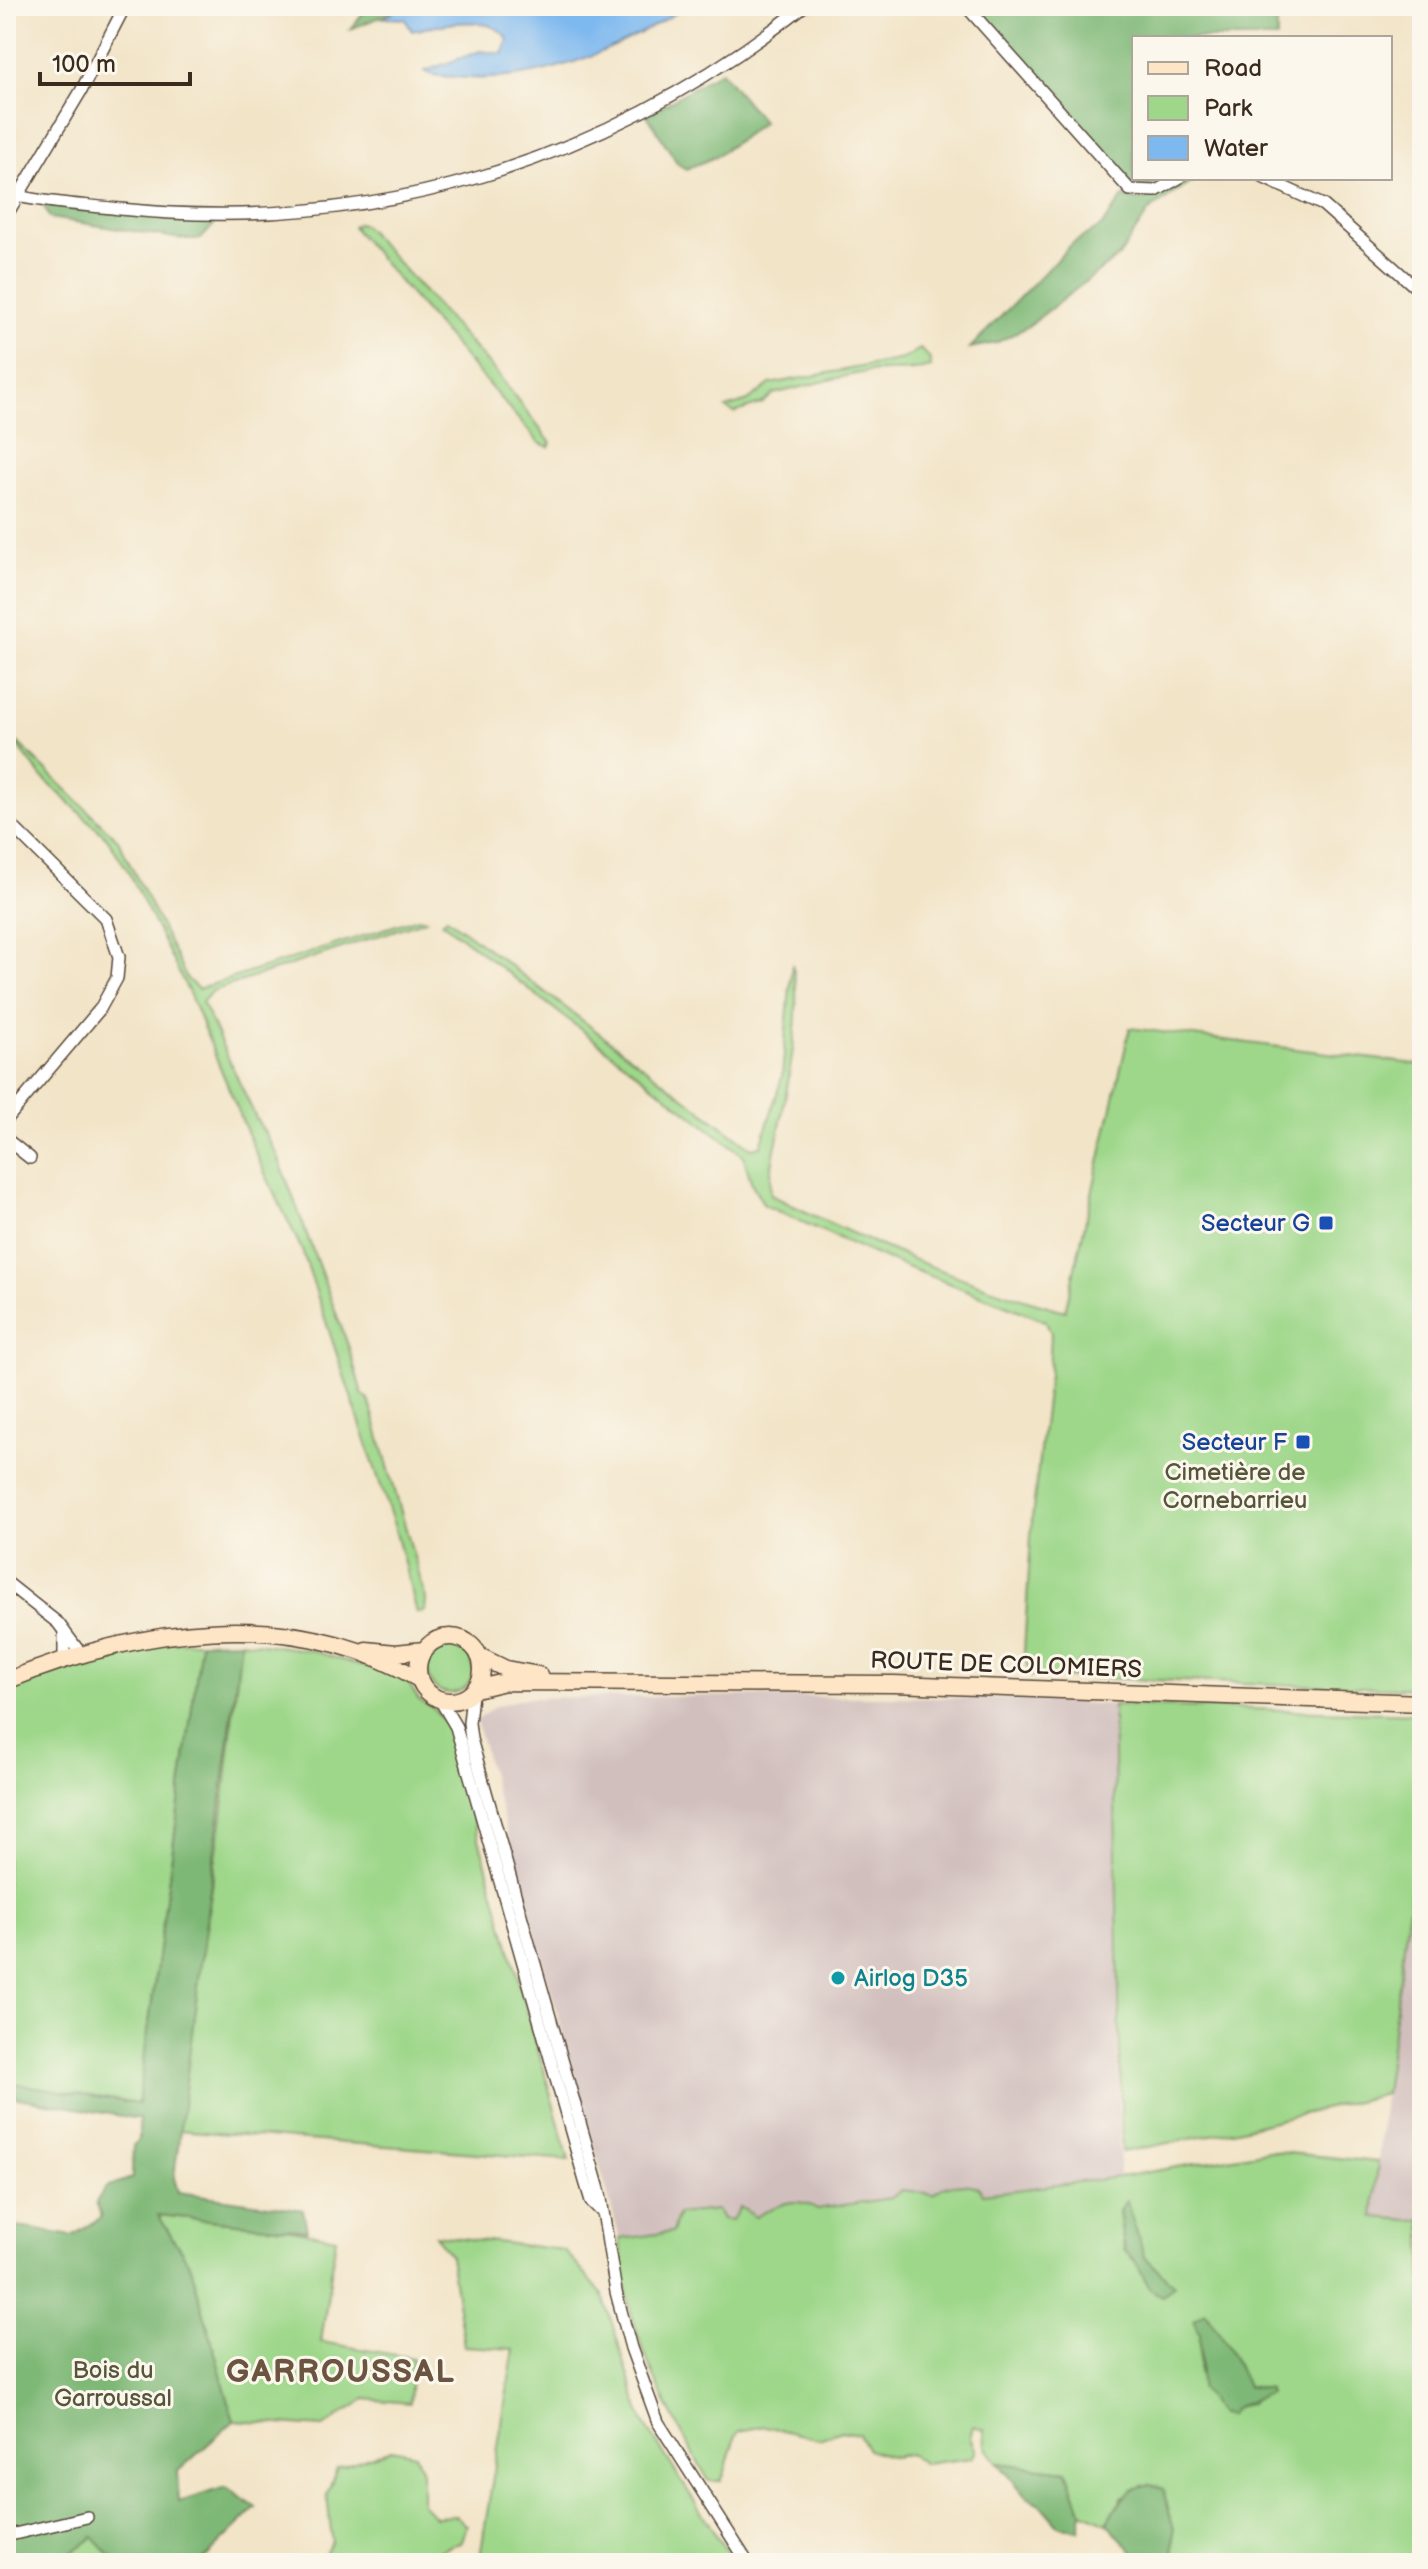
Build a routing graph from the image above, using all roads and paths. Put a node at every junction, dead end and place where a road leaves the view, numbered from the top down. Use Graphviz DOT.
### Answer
graph roads {
  1 [pos="125,6"];
  2 [pos="804,6"];
  3 [pos="966,6"];
  4 [pos="1175,180"];
  5 [pos="1268,180"];
  6 [pos="18,196"];
  7 [pos="6,216"];
  8 [pos="1422,293"];
  9 [pos="6,820"];
  10 [pos="6,1120"];
  11 [pos="6,1139"];
  12 [pos="30,1158"];
  13 [pos="6,1582"];
  14 [pos="64,1631"];
  15 [pos="340,1647"];
  16 [pos="424,1650"];
  17 [pos="81,1654"];
  18 [pos="479,1656"];
  19 [pos="64,1659"];
  20 [pos="419,1679"];
  21 [pos="6,1681"];
  22 [pos="588,1684"];
  23 [pos="474,1691"];
  24 [pos="440,1700"];
  25 [pos="1422,1703"];
  26 [pos="602,2212"];
  27 [pos="87,2517"];
  28 [pos="6,2536"];
  29 [pos="748,2563"];
  1 -- 6 [label="street"];
  2 -- 6 [label="street"];
  3 -- 4 [label="street"];
  5 -- 8 [label="street"];
  6 -- 7 [label="street"];
  9 -- 10 [label="street"];
  11 -- 12 [label="street"];
  13 -- 14 [label="street"];
  14 -- 17 [label="street"];
  14 -- 19 [label="street"];
  15 -- 16 [label="main road"];
  15 -- 17 [label="main road"];
  15 -- 20 [label="main road"];
  16 -- 18 [label="main road"];
  16 -- 20 [label="main road"];
  17 -- 19 [label="main road"];
  18 -- 22 [label="main road, ROUTE DE COLOMIERS"];
  18 -- 23 [label="main road"];
  19 -- 21 [label="main road"];
  20 -- 24 [label="main road"];
  22 -- 23 [label="main road, ROUTE DE COLOMIERS"];
  22 -- 25 [label="main road, ROUTE DE COLOMIERS"];
  23 -- 24 [label="main road"];
  23 -- 26 [label="street"];
  24 -- 26 [label="street"];
  26 -- 29 [label="street"];
  27 -- 28 [label="street"];
}
